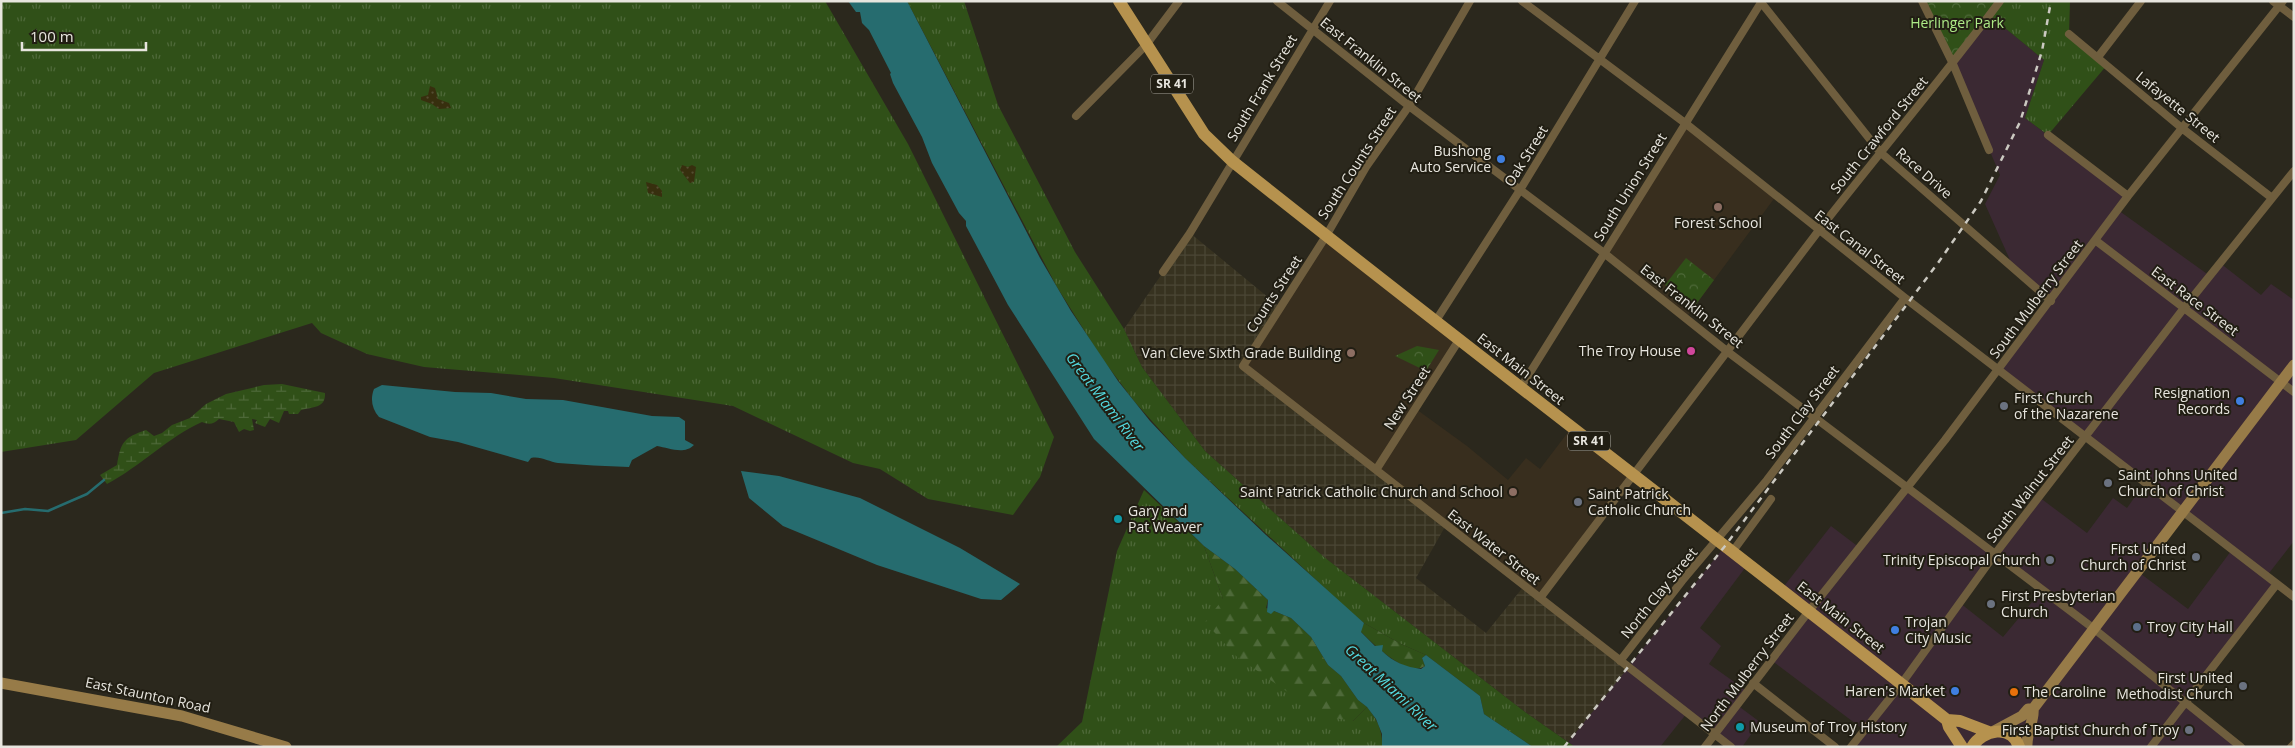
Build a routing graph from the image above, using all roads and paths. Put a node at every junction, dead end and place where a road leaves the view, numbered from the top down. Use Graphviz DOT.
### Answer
graph roads {
  1 [pos="1119,1"];
  2 [pos="1179,1"];
  3 [pos="1278,1"];
  4 [pos="1330,1"];
  5 [pos="1470,1"];
  6 [pos="1522,1"];
  7 [pos="1635,1"];
  8 [pos="1922,1"];
  9 [pos="2000,1"];
  10 [pos="2141,1"];
  11 [pos="1761,2"];
  12 [pos="2278,3"];
  13 [pos="2294,17"];
  14 [pos="1312,29"];
  15 [pos="2069,34"];
  16 [pos="1146,45"];
  17 [pos="2098,57"];
  18 [pos="1600,60"];
  19 [pos="1953,64"];
  20 [pos="1409,106"];
  21 [pos="1076,116"];
  22 [pos="1685,123"];
  23 [pos="2183,129"];
  24 [pos="2048,135"];
  25 [pos="1989,150"];
  26 [pos="1880,152"];
  27 [pos="1232,161"];
  28 [pos="2294,171"];
  29 [pos="1520,190"];
  30 [pos="2128,196"];
  31 [pos="2272,198"];
  32 [pos="1819,231"];
  33 [pos="1326,236"];
  34 [pos="2095,240"];
  35 [pos="1604,253"];
  36 [pos="1163,272"];
  37 [pos="1905,298"];
  38 [pos="2051,301"];
  39 [pos="2184,308"];
  40 [pos="1435,322"];
  41 [pos="1459,340"];
  42 [pos="1728,352"];
  43 [pos="2294,365"];
  44 [pos="1242,366"];
  45 [pos="1999,369"];
  46 [pos="2281,381"];
  47 [pos="1521,387"];
  48 [pos="2294,392"];
  49 [pos="1816,416"];
  50 [pos="2086,438"];
  51 [pos="1376,470"];
  52 [pos="1634,476"];
  53 [pos="1908,488"];
  54 [pos="1771,499"];
  55 [pos="2182,513"];
  56 [pos="1718,540"];
  57 [pos="1733,551"];
  58 [pos="1995,554"];
  59 [pos="2276,585"];
  60 [pos="2294,597"];
  61 [pos="1540,598"];
  62 [pos="1809,612"];
  63 [pos="2093,628"];
  64 [pos="1620,661"];
  65 [pos="1,683"];
  66 [pos="1753,683"];
  67 [pos="1902,683"];
  68 [pos="2185,701"];
  69 [pos="2033,709"];
  70 [pos="1947,720"];
  71 [pos="1992,731"];
  72 [pos="1715,734"];
  73 [pos="2028,741"];
  74 [pos="260,742"];
  75 [pos="286,747"];
  76 [pos="1705,747"];
  77 [pos="1731,747"];
  78 [pos="1835,747"];
  79 [pos="1851,747"];
  80 [pos="1962,747"];
  81 [pos="1972,747"];
  82 [pos="2021,747"];
  83 [pos="2151,747"];
  84 [pos="2241,747"];
  1 -- 16 [label="main road, East Main Street / SR 41"];
  2 -- 16 [label="street"];
  3 -- 14 [label="street, East Franklin Street"];
  4 -- 14 [label="street, South Frank Street"];
  5 -- 20 [label="street, South Counts Street"];
  6 -- 18 [label="street, East Canal Street"];
  7 -- 18 [label="street, Oak Street"];
  8 -- 19 [label="street"];
  9 -- 19 [label="street, South Crawford Street"];
  10 -- 17 [label="street"];
  11 -- 22 [label="street, South Union Street"];
  11 -- 26 [label="street, Race Drive"];
  12 -- 13 [label="street"];
  12 -- 23 [label="street, South Mulberry Street"];
  14 -- 20 [label="street, East Franklin Street"];
  14 -- 27 [label="street, South Frank Street"];
  15 -- 17 [label="street, Lafayette Street"];
  16 -- 21 [label="street"];
  16 -- 27 [label="main road, East Main Street / SR 41"];
  17 -- 23 [label="street, Lafayette Street"];
  18 -- 22 [label="street, East Canal Street"];
  18 -- 29 [label="street, Oak Street"];
  19 -- 25 [label="street"];
  19 -- 26 [label="street, South Crawford Street"];
  20 -- 29 [label="street, East Franklin Street"];
  20 -- 33 [label="street, South Counts Street"];
  22 -- 32 [label="street, East Canal Street"];
  22 -- 35 [label="street, South Union Street"];
  23 -- 30 [label="street, South Mulberry Street"];
  23 -- 31 [label="street, Lafayette Street"];
  24 -- 30 [label="street"];
  26 -- 32 [label="street, South Crawford Street"];
  26 -- 38 [label="street, Race Drive"];
  27 -- 33 [label="main road, East Main Street / SR 41"];
  27 -- 36 [label="street, South Frank Street"];
  28 -- 31 [label="street, South Walnut Street"];
  29 -- 35 [label="street, East Franklin Street"];
  29 -- 40 [label="street, Oak Street"];
  30 -- 34 [label="street, South Mulberry Street"];
  31 -- 39 [label="street, South Walnut Street"];
  32 -- 37 [label="street, East Canal Street"];
  32 -- 42 [label="street, South Crawford Street"];
  33 -- 40 [label="main road, East Main Street / SR 41"];
  33 -- 44 [label="street, Counts Street"];
  34 -- 38 [label="street, South Mulberry Street"];
  34 -- 39 [label="street, East Race Street"];
  35 -- 42 [label="street, East Franklin Street"];
  35 -- 47 [label="street, South Union Street"];
  37 -- 45 [label="street, East Canal Street"];
  37 -- 49 [label="street, South Clay Street"];
  38 -- 45 [label="street, South Mulberry Street"];
  39 -- 46 [label="street, East Race Street"];
  39 -- 50 [label="street, South Walnut Street"];
  40 -- 41 [label="main road, East Main Street / SR 41"];
  41 -- 47 [label="main road, East Main Street / SR 41"];
  41 -- 51 [label="street, New Street"];
  42 -- 49 [label="street, East Franklin Street"];
  42 -- 52 [label="street, South Crawford Street"];
  43 -- 46 [label="main road"];
  44 -- 51 [label="street, East Water Street"];
  45 -- 50 [label="street, East Canal Street"];
  45 -- 53 [label="street, South Mulberry Street"];
  46 -- 48 [label="street, East Race Street"];
  46 -- 55 [label="main road"];
  47 -- 52 [label="main road, East Main Street / SR 41"];
  49 -- 53 [label="street, East Franklin Street"];
  49 -- 56 [label="street, South Clay Street"];
  50 -- 55 [label="street, East Canal Street"];
  50 -- 58 [label="street, South Walnut Street"];
  51 -- 61 [label="street, East Water Street"];
  52 -- 56 [label="main road, East Main Street / SR 41"];
  52 -- 61 [label="street, South Crawford Street"];
  53 -- 58 [label="street, East Franklin Street"];
  53 -- 62 [label="street, South Mulberry Street"];
  54 -- 57 [label="street"];
  55 -- 59 [label="street, East Canal Street"];
  55 -- 63 [label="main road"];
  56 -- 57 [label="main road, East Main Street / SR 41"];
  56 -- 64 [label="street, North Clay Street"];
  57 -- 62 [label="main road, East Main Street / SR 41"];
  58 -- 63 [label="street, East Franklin Street"];
  58 -- 67 [label="street, South Walnut Street"];
  59 -- 60 [label="street, East Canal Street"];
  59 -- 68 [label="street"];
  61 -- 64 [label="street, East Water Street"];
  62 -- 66 [label="street, North Mulberry Street"];
  62 -- 67 [label="main road, East Main Street / SR 41"];
  63 -- 68 [label="street, East Franklin Street"];
  63 -- 69 [label="main road"];
  64 -- 72 [label="street, East Water Street"];
  65 -- 74 [label="main road, East Staunton Road"];
  66 -- 72 [label="street, North Mulberry Street"];
  66 -- 78 [label="street"];
  67 -- 70 [label="main road, East Main Street / SR 41"];
  67 -- 79 [label="street, South Walnut Street"];
  68 -- 83 [label="street"];
  68 -- 84 [label="street, East Franklin Street"];
  69 -- 71 [label="main road"];
  69 -- 73 [label="main road"];
  70 -- 71 [label="main road"];
  70 -- 80 [label="main road"];
  71 -- 81 [label="main road"];
  71 -- 82 [label="main road"];
  72 -- 76 [label="street, North Mulberry Street"];
  72 -- 77 [label="street, East Water Street"];
  73 -- 82 [label="main road"];
  74 -- 75 [label="main road, East Staunton Road"];
}
